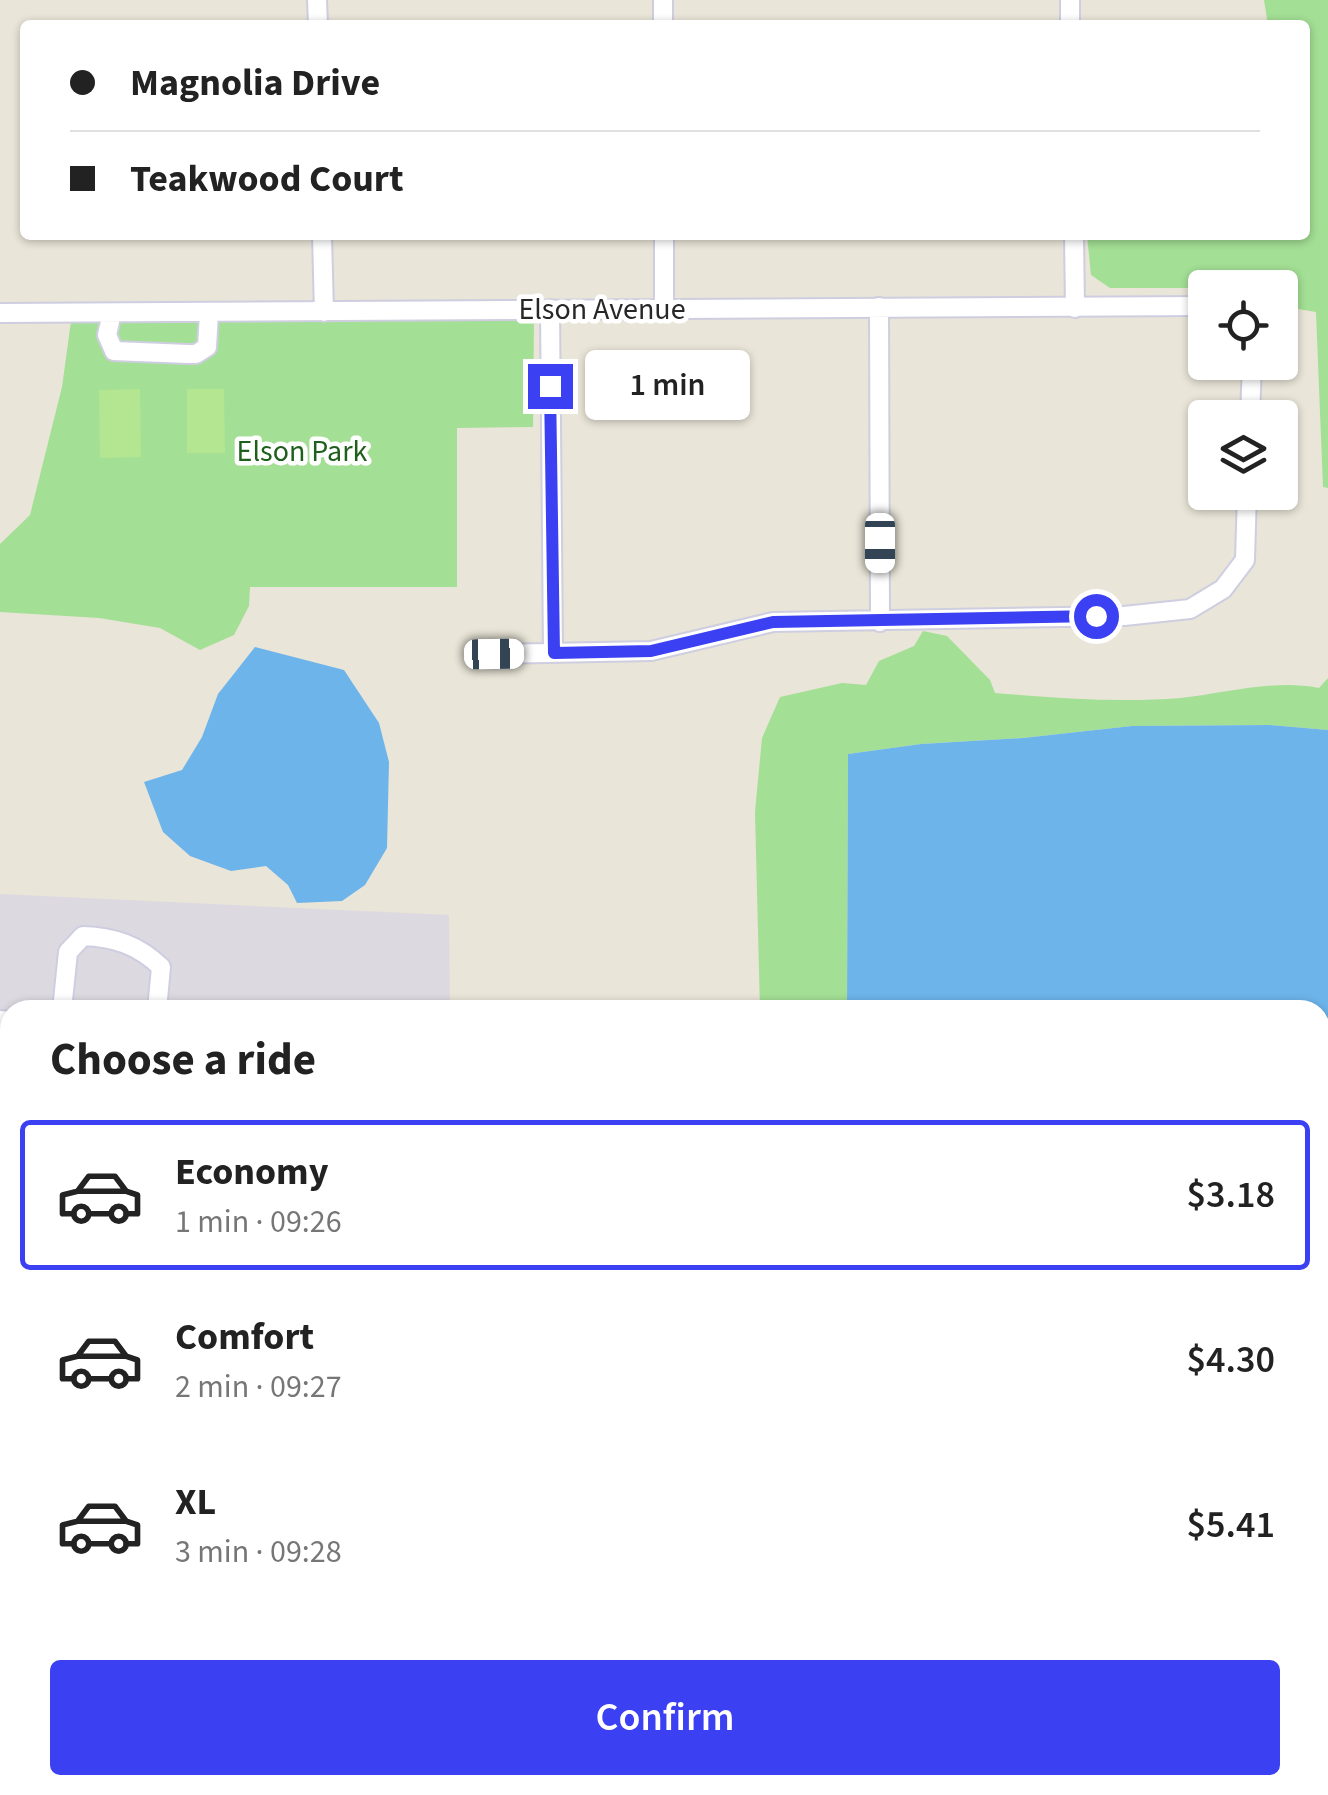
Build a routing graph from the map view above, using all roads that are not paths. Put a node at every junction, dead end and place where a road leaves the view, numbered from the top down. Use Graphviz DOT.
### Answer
graph roads {
  1 [pos="322,240"];
  2 [pos="664,240"];
  3 [pos="1074,240"];
  4 [pos="1188,306"];
  5 [pos="879,307"];
  6 [pos="1075,308"];
  7 [pos="550,309"];
  8 [pos="664,309"];
  9 [pos="112,312"];
  10 [pos="324,312"];
  11 [pos="0,313"];
  12 [pos="209,313"];
  13 [pos="1246,510"];
  14 [pos="880,622"];
  15 [pos="554,653"];
  16 [pos="494,654"];
  17 [pos="63,1000"];
  18 [pos="159,1000"];
  1 -- 10 [label="street"];
  2 -- 8 [label="street"];
  3 -- 6 [label="street"];
  4 -- 6 [label="street, Elson Avenue"];
  5 -- 6 [label="street, Elson Avenue"];
  5 -- 8 [label="street, Elson Avenue"];
  5 -- 14 [label="street"];
  7 -- 8 [label="street, Elson Avenue"];
  7 -- 10 [label="street, Elson Avenue"];
  7 -- 15 [label="street"];
  9 -- 11 [label="street, Elson Avenue"];
  9 -- 12 [label="street, Elson Avenue"];
  9 -- 12 [label="street"];
  10 -- 12 [label="street, Elson Avenue"];
  13 -- 14 [label="street"];
  14 -- 15 [label="street"];
  15 -- 16 [label="street"];
  17 -- 18 [label="street"];
}
